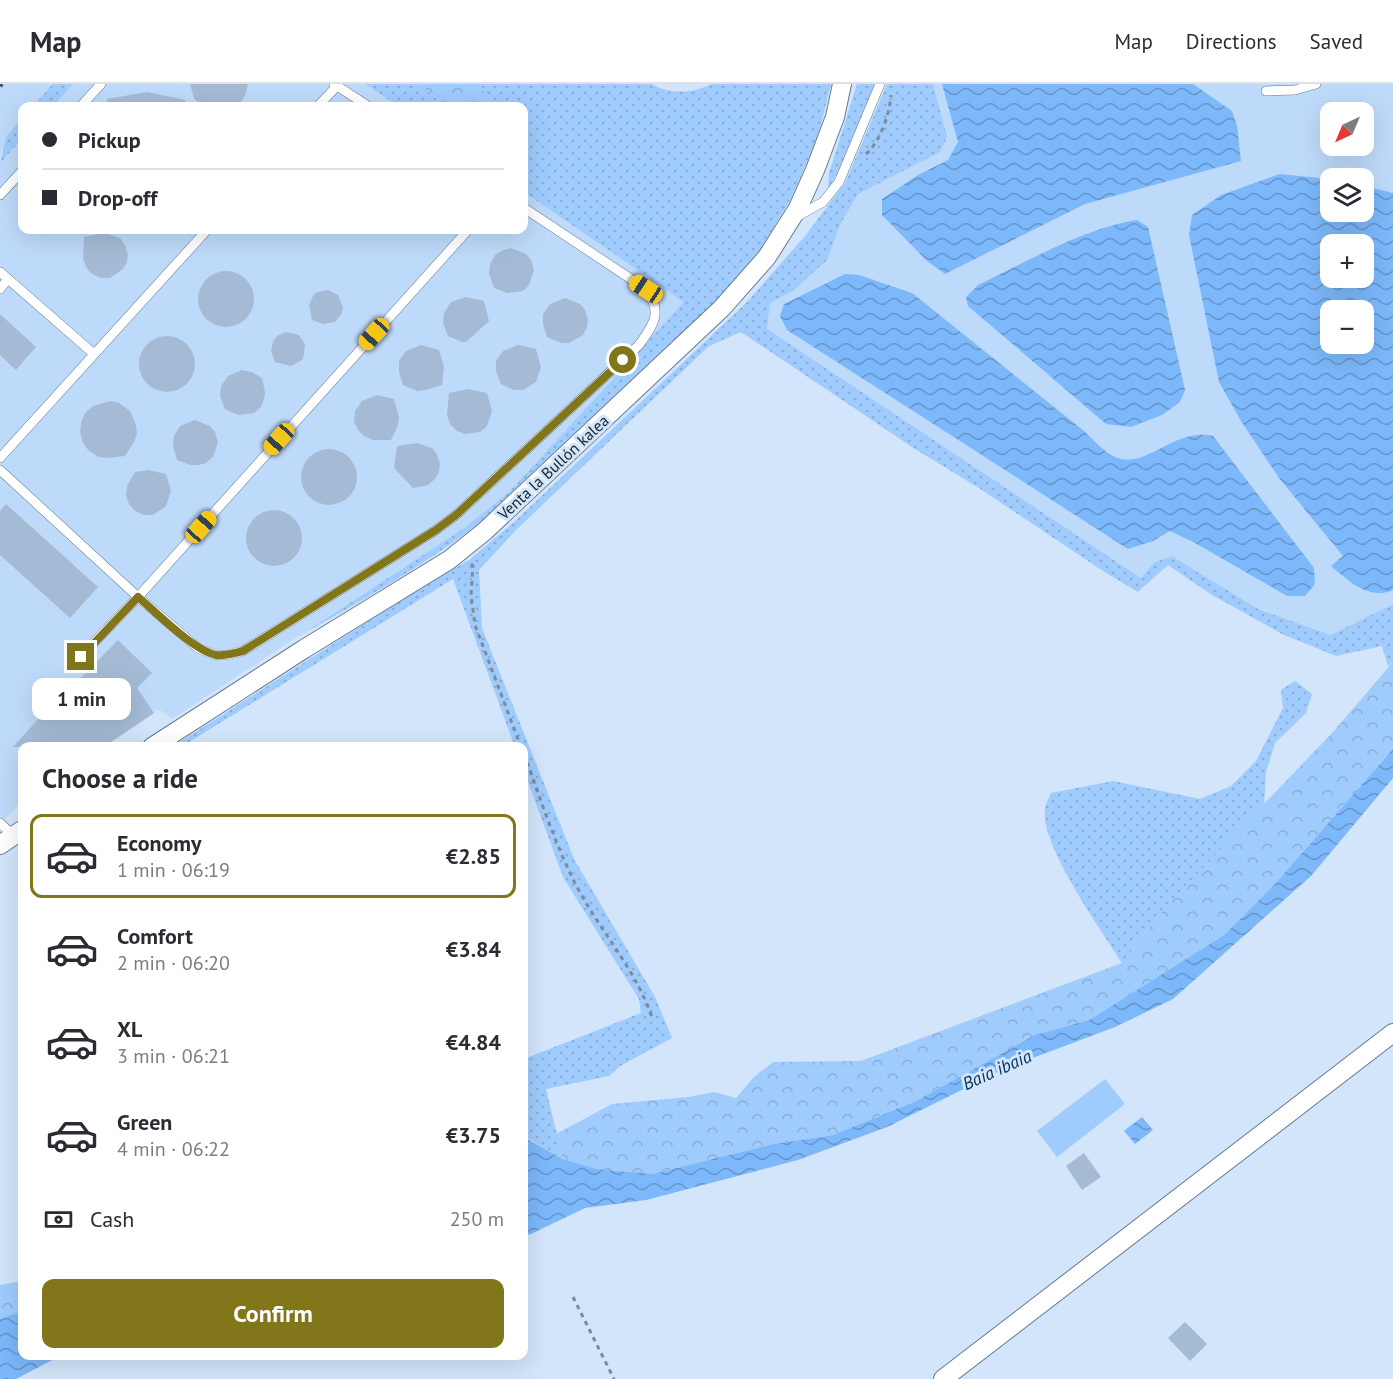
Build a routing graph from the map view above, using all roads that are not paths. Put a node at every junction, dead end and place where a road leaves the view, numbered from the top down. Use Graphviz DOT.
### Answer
graph roads {
  1 [pos="101,84"];
  2 [pos="842,84"];
  3 [pos="880,84"];
  4 [pos="1316,84"];
  5 [pos="1327,84"];
  6 [pos="335,85"];
  7 [pos="1266,91"];
  8 [pos="85,102"];
  9 [pos="321,102"];
  10 [pos="362,102"];
  11 [pos="18,175"];
  12 [pos="0,195"];
  13 [pos="528,211"];
  14 [pos="791,219"];
  15 [pos="203,234"];
  16 [pos="464,234"];
  17 [pos="0,272"];
  18 [pos="9,279"];
  19 [pos="0,288"];
  20 [pos="94,354"];
  21 [pos="0,458"];
  22 [pos="0,470"];
  23 [pos="138,597"];
  24 [pos="81,657"];
  25 [pos="160,742"];
  26 [pos="0,823"];
  27 [pos="12,837"];
  28 [pos="1393,1033"];
  29 [pos="943,1379"];
  1 -- 8 [label="lane"];
  2 -- 14 [label="street, Venta la Bullón kalea"];
  3 -- 14 [label="lane"];
  4 -- 5 [label="lane"];
  4 -- 7 [label="lane"];
  6 -- 9 [label="lane"];
  6 -- 10 [label="lane"];
  11 -- 12 [label="lane"];
  13 -- 23 [label="lane"];
  14 -- 25 [label="street, Venta la Bullón kalea"];
  15 -- 20 [label="lane"];
  16 -- 23 [label="lane"];
  17 -- 18 [label="lane"];
  18 -- 19 [label="lane"];
  18 -- 20 [label="lane"];
  20 -- 21 [label="lane"];
  22 -- 23 [label="lane"];
  23 -- 24 [label="lane"];
  26 -- 27 [label="lane"];
  28 -- 29 [label="street"];
}
